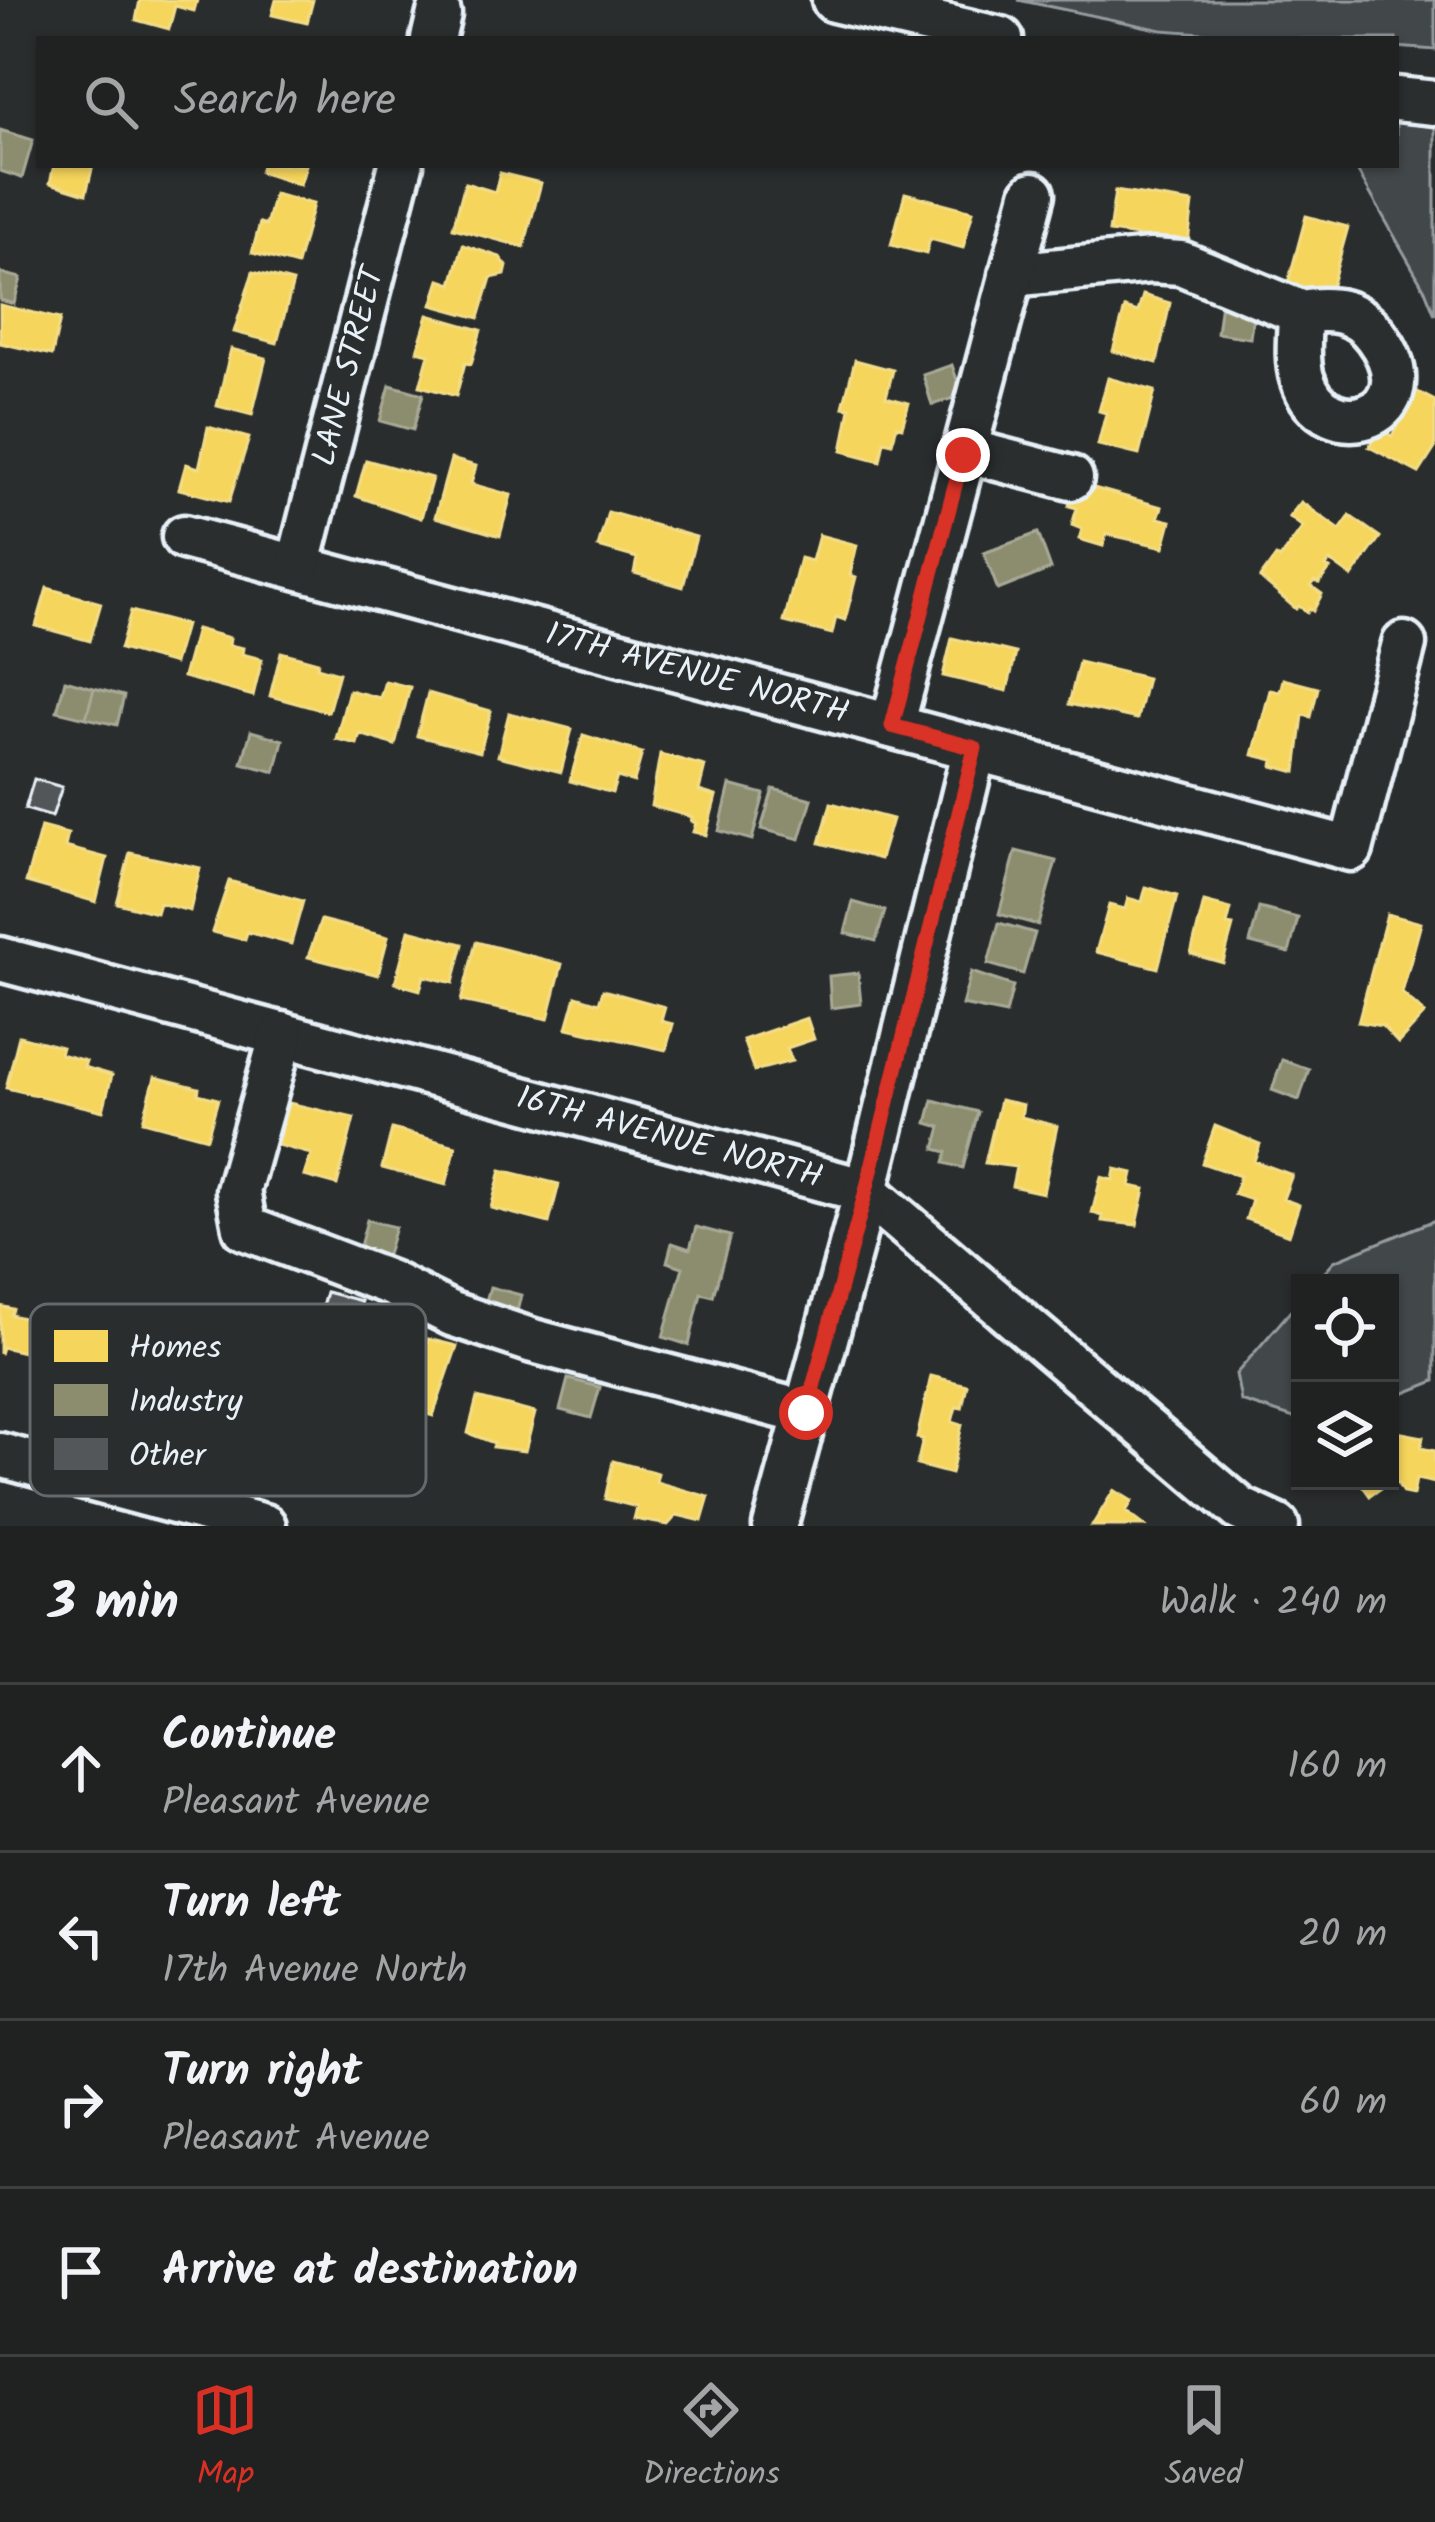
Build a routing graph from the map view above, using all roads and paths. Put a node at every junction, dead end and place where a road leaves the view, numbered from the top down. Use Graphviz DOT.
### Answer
graph roads {
  1 [pos="834,0"];
  2 [pos="988,36"];
  3 [pos="1399,99"];
  4 [pos="1435,103"];
  5 [pos="400,168"];
  6 [pos="1033,194"];
  7 [pos="1011,275"];
  8 [pos="1300,312"];
  9 [pos="964,450"];
  10 [pos="1071,478"];
  11 [pos="184,537"];
  12 [pos="298,568"];
  13 [pos="1404,644"];
  14 [pos="892,726"];
  15 [pos="975,748"];
  16 [pos="0,958"];
  17 [pos="283,1034"];
  18 [pos="866,1191"];
  19 [pos="806,1413"];
  20 [pos="0,1455"];
  21 [pos="30,1463"];
  22 [pos="154,1496"];
  23 [pos="206,1510"];
  24 [pos="1250,1521"];
  25 [pos="161,1526"];
  26 [pos="264,1526"];
  27 [pos="775,1526"];
  1 -- 2 [label="street"];
  3 -- 4 [label="street"];
  5 -- 12 [label="street, LANE STREET"];
  6 -- 7 [label="street"];
  7 -- 8 [label="street"];
  7 -- 9 [label="street"];
  9 -- 10 [label="street"];
  9 -- 14 [label="street"];
  11 -- 12 [label="street, 17TH AVENUE NORTH"];
  12 -- 14 [label="street, 17TH AVENUE NORTH"];
  13 -- 15 [label="street, 17TH AVENUE NORTH"];
  14 -- 15 [label="street, 17TH AVENUE NORTH"];
  15 -- 18 [label="street"];
  16 -- 17 [label="street, 16TH AVENUE NORTH"];
  17 -- 18 [label="street, 16TH AVENUE NORTH"];
  17 -- 19 [label="street"];
  18 -- 19 [label="street"];
  18 -- 24 [label="street, 16TH AVENUE NORTH"];
  19 -- 27 [label="street"];
  20 -- 21 [label="street"];
  22 -- 23 [label="street"];
  23 -- 25 [label="street"];
  23 -- 26 [label="street"];
}
